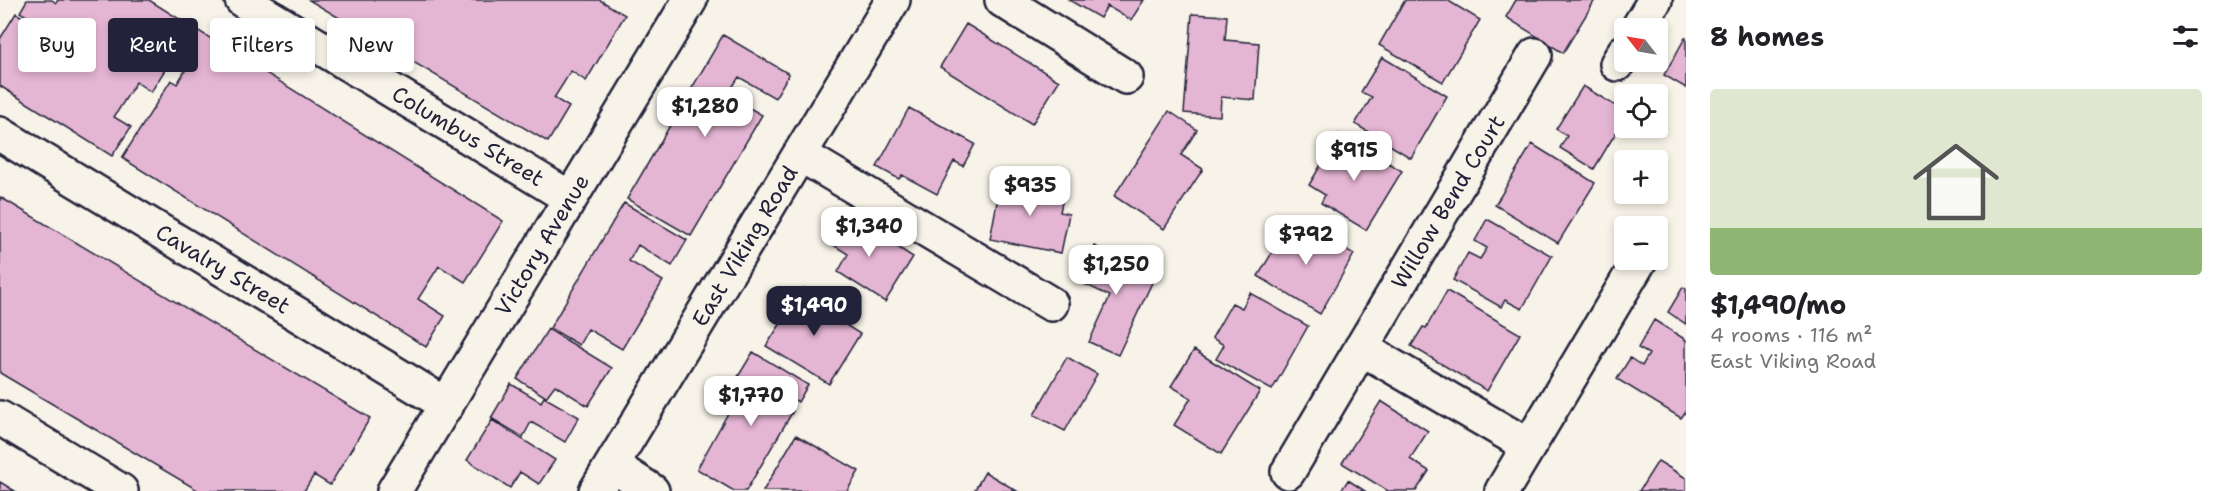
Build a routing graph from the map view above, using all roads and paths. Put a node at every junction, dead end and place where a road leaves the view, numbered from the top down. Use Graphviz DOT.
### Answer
graph roads {
  1 [pos="242,0"];
  2 [pos="690,0"];
  3 [pos="893,0"];
  4 [pos="1002,0"];
  5 [pos="1655,0"];
  6 [pos="1644,18"];
  7 [pos="1535,55"];
  8 [pos="1126,77"];
  9 [pos="0,134"];
  10 [pos="801,155"];
  11 [pos="570,198"];
  12 [pos="1634,270"];
  13 [pos="1051,304"];
  14 [pos="1361,348"];
  15 [pos="447,405"];
  16 [pos="0,417"];
  17 [pos="1528,446"];
  18 [pos="1288,472"];
  19 [pos="604,478"];
  20 [pos="121,491"];
  21 [pos="394,491"];
  22 [pos="652,491"];
  23 [pos="1502,491"];
  1 -- 11 [label="street, Columbus Street"];
  2 -- 11 [label="street, Victory Avenue"];
  3 -- 10 [label="street, East Viking Road"];
  4 -- 8 [label="street"];
  5 -- 6 [label="street"];
  7 -- 14 [label="street, Willow Bend Court"];
  9 -- 15 [label="street, Cavalry Street"];
  10 -- 13 [label="street"];
  10 -- 19 [label="street, East Viking Road"];
  11 -- 15 [label="street, Victory Avenue"];
  12 -- 17 [label="street"];
  14 -- 17 [label="street"];
  14 -- 18 [label="street, Willow Bend Court"];
  15 -- 21 [label="street, Victory Avenue"];
  16 -- 20 [label="street"];
  17 -- 23 [label="street"];
  19 -- 22 [label="street"];
}
